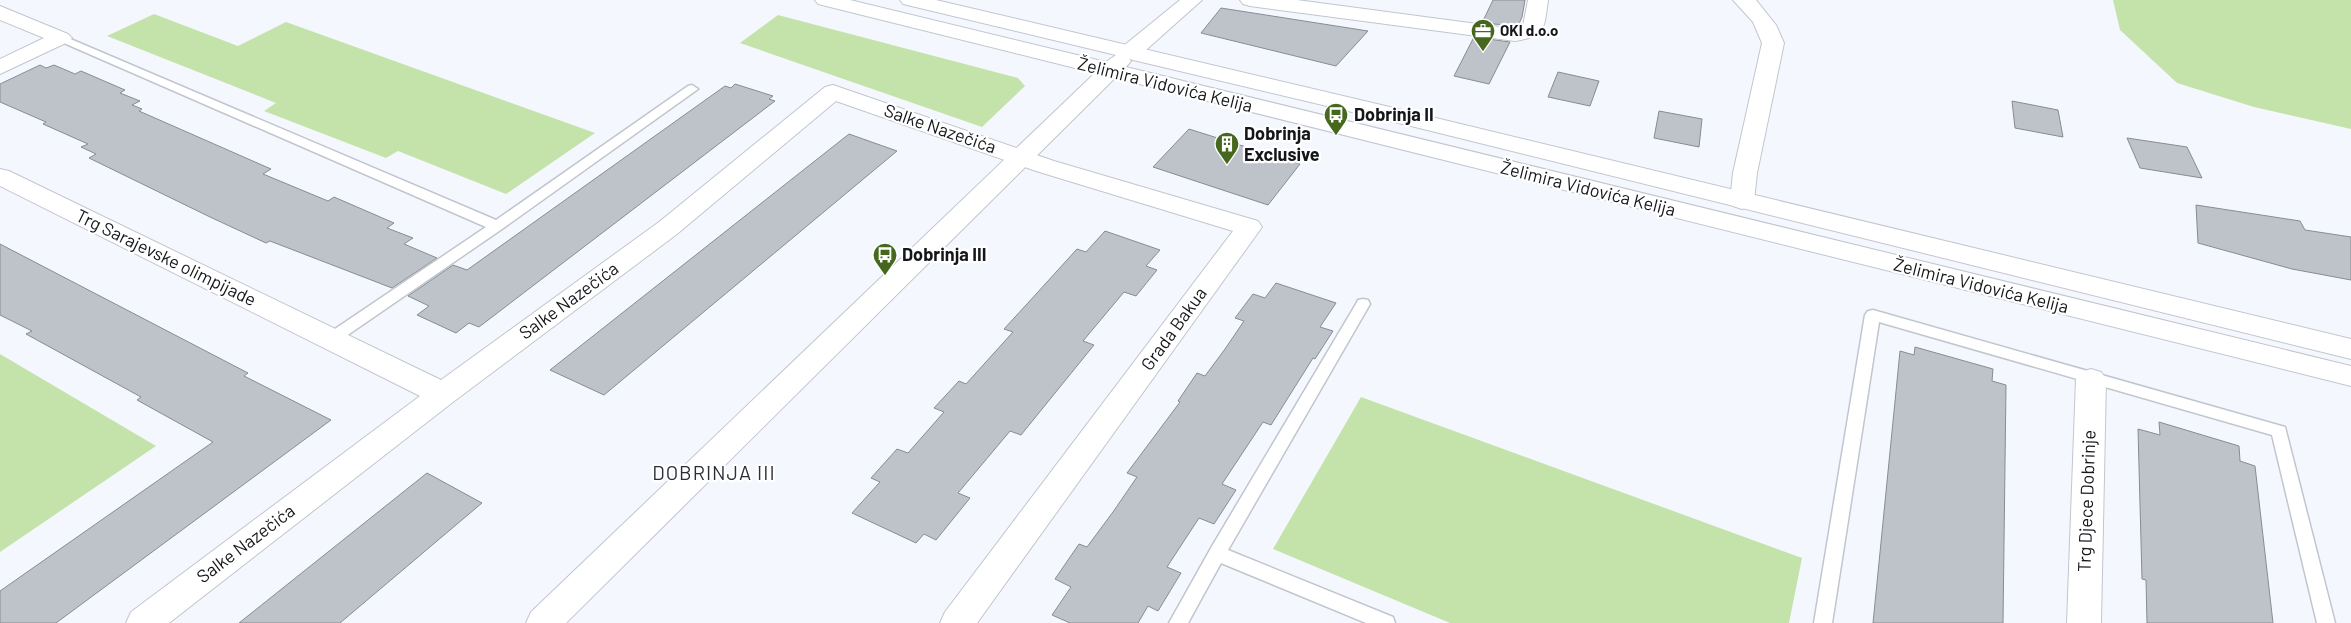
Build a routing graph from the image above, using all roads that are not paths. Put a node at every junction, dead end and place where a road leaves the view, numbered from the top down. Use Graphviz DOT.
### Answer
graph roads {
  1 [pos="825,0"];
  2 [pos="910,0"];
  3 [pos="1192,0"];
  4 [pos="1250,0"];
  5 [pos="1538,0"];
  6 [pos="1743,0"];
  7 [pos="0,12"];
  8 [pos="61,38"];
  9 [pos="1119,62"];
  10 [pos="0,67"];
  11 [pos="692,89"];
  12 [pos="1020,157"];
  13 [pos="0,176"];
  14 [pos="1742,201"];
  15 [pos="497,226"];
  16 [pos="1363,304"];
  17 [pos="331,339"];
  18 [pos="2351,349"];
  19 [pos="2351,376"];
  20 [pos="2091,379"];
  21 [pos="443,394"];
  22 [pos="1217,553"];
  23 [pos="143,623"];
  24 [pos="542,623"];
  25 [pos="957,623"];
  26 [pos="1178,623"];
  27 [pos="1386,623"];
  28 [pos="1823,623"];
  29 [pos="2084,623"];
  30 [pos="2326,623"];
  1 -- 9 [label="street, Želimira Vidovića Kelija"];
  2 -- 9 [label="street, Želimira Vidovića Kelija"];
  3 -- 9 [label="street"];
  4 -- 5 [label="street"];
  6 -- 14 [label="street"];
  7 -- 8 [label="street"];
  8 -- 10 [label="street"];
  8 -- 15 [label="lane"];
  9 -- 12 [label="street"];
  9 -- 14 [label="street, Želimira Vidovića Kelija"];
  9 -- 19 [label="street, Želimira Vidovića Kelija"];
  11 -- 15 [label="lane"];
  12 -- 21 [label="street, Salke Nazečića"];
  12 -- 24 [label="street"];
  12 -- 25 [label="street, Grada Bakua"];
  13 -- 17 [label="street, Trg Sarajevske olimpijade"];
  14 -- 18 [label="street, Želimira Vidovića Kelija"];
  15 -- 17 [label="lane"];
  16 -- 22 [label="lane"];
  17 -- 21 [label="street, Trg Sarajevske olimpijade"];
  20 -- 28 [label="lane"];
  20 -- 29 [label="street, Trg Djece Dobrinje"];
  20 -- 30 [label="lane"];
  21 -- 23 [label="street, Salke Nazečića"];
  22 -- 26 [label="lane"];
  22 -- 27 [label="lane"];
}
